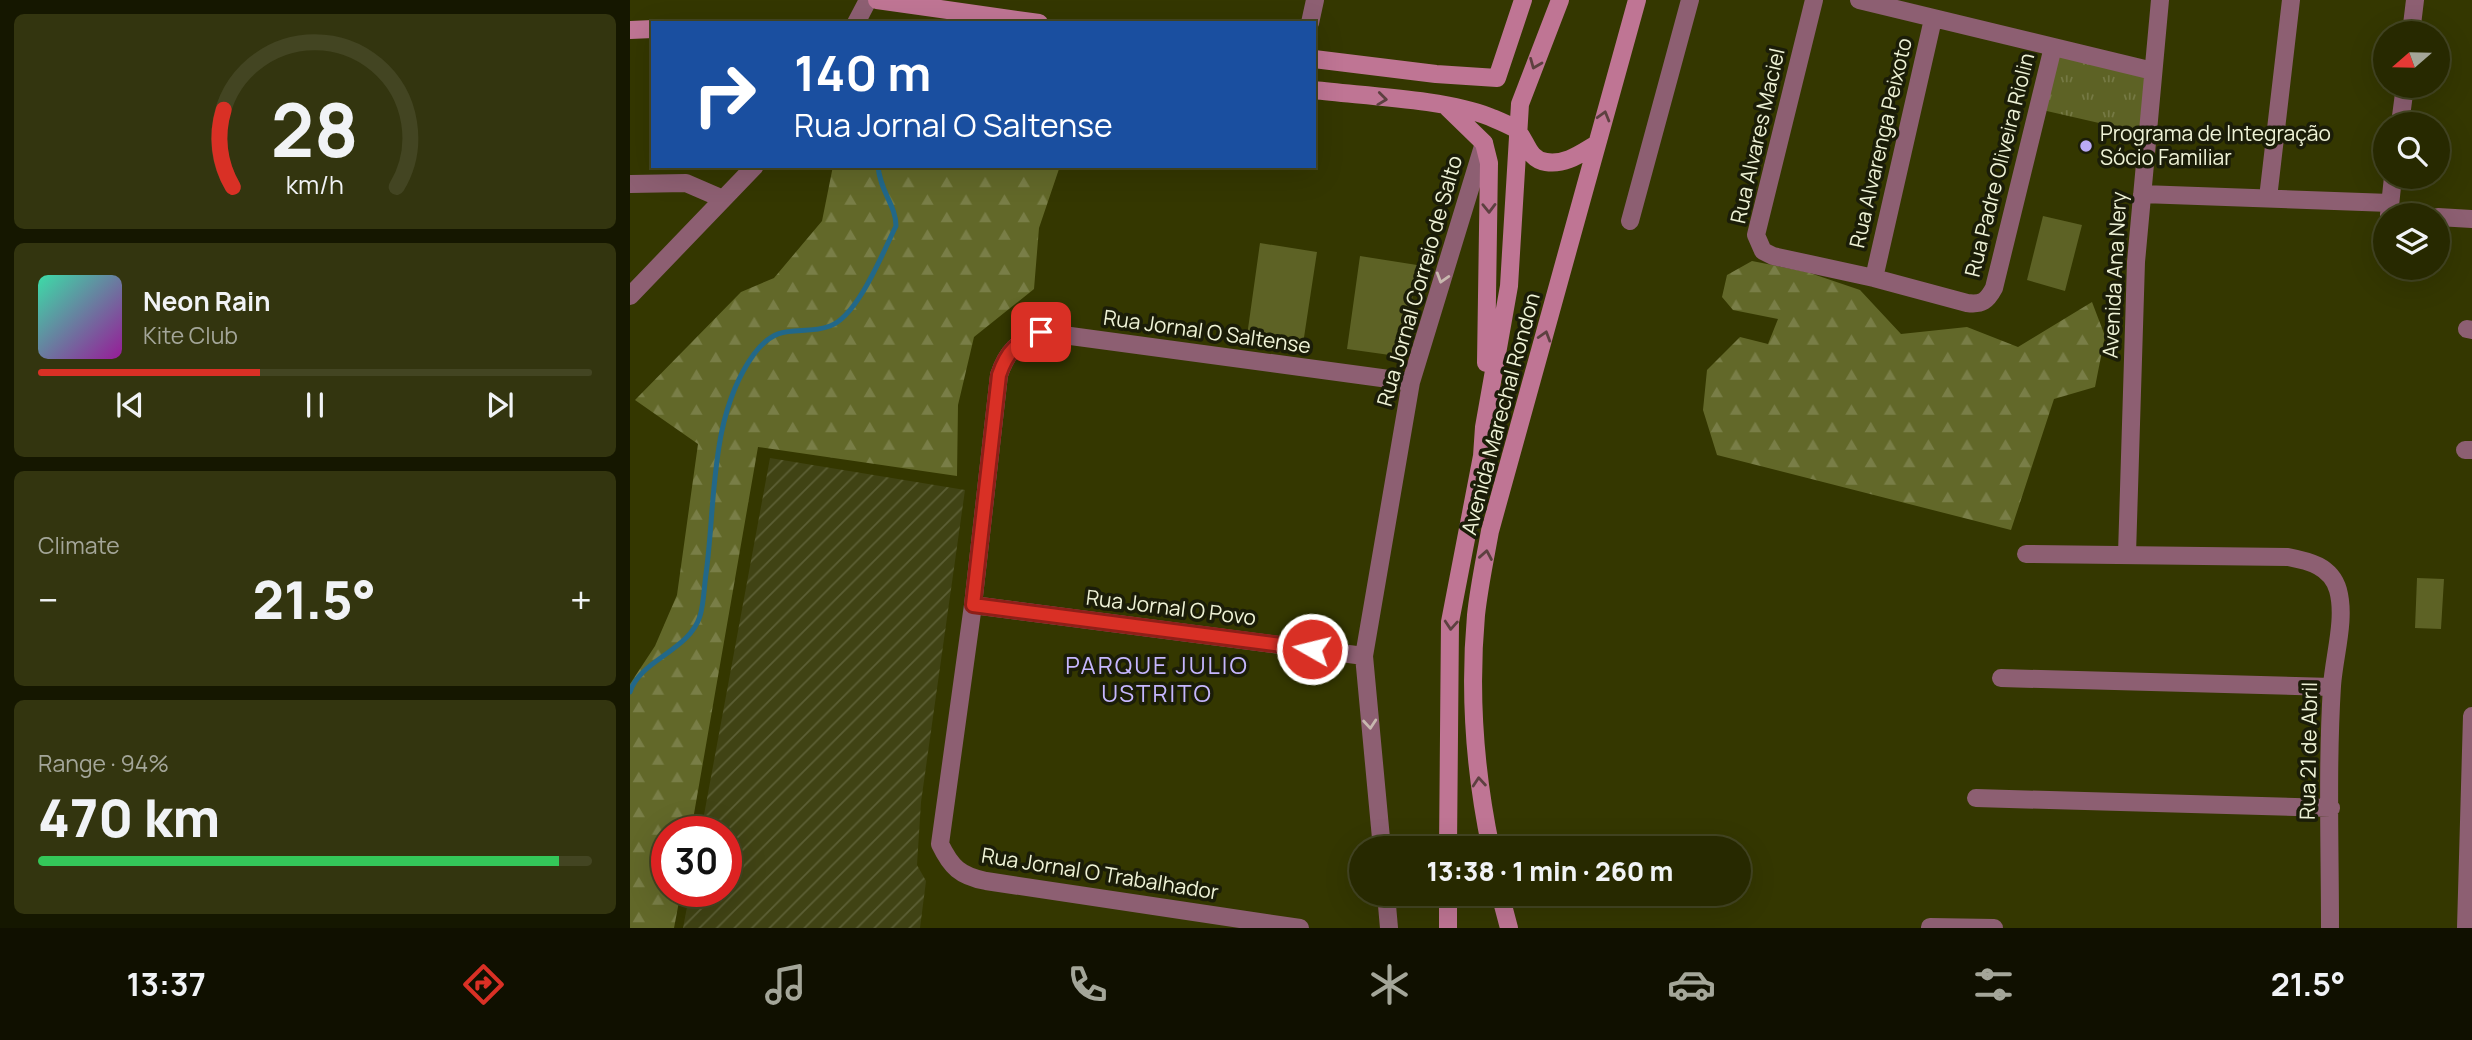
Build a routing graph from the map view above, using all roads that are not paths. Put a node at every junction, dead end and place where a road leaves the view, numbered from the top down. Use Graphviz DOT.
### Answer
graph roads {
  1 [pos="867,0"];
  2 [pos="877,0"];
  3 [pos="1315,0"];
  4 [pos="1523,0"];
  5 [pos="1560,0"];
  6 [pos="1637,0"];
  7 [pos="1690,0"];
  8 [pos="1814,0"];
  9 [pos="1859,0"];
  10 [pos="2160,0"];
  11 [pos="2291,0"];
  12 [pos="2416,0"];
  13 [pos="1933,19"];
  14 [pos="857,21"];
  15 [pos="1025,21"];
  16 [pos="1310,21"];
  17 [pos="2413,21"];
  18 [pos="651,29"];
  19 [pos="630,30"];
  20 [pos="2053,47"];
  21 [pos="1316,59"];
  22 [pos="2153,71"];
  23 [pos="1316,90"];
  24 [pos="1447,107"];
  25 [pos="1517,129"];
  26 [pos="1484,143"];
  27 [pos="1595,145"];
  28 [pos="753,168"];
  29 [pos="630,184"];
  30 [pos="2142,194"];
  31 [pos="2268,198"];
  32 [pos="723,199"];
  33 [pos="2373,210"];
  34 [pos="2450,218"];
  35 [pos="2472,219"];
  36 [pos="1630,221"];
  37 [pos="1874,278"];
  38 [pos="630,296"];
  39 [pos="1410,382"];
  40 [pos="1483,427"];
  41 [pos="2026,554"];
  42 [pos="2127,554"];
  43 [pos="973,605"];
  44 [pos="1364,656"];
  45 [pos="2001,678"];
  46 [pos="2332,687"];
  47 [pos="2472,716"];
  48 [pos="2472,733"];
  49 [pos="1976,798"];
  50 [pos="2331,808"];
  51 [pos="1381,836"];
  52 [pos="1448,836"];
  53 [pos="1488,836"];
  54 [pos="1387,906"];
  55 [pos="1448,906"];
  56 [pos="1503,906"];
  57 [pos="1930,926"];
  58 [pos="1300,928"];
  59 [pos="1389,928"];
  60 [pos="1448,928"];
  61 [pos="1509,928"];
  62 [pos="1994,928"];
  63 [pos="2330,928"];
  64 [pos="2466,928"];
  1 -- 14 [label="street"];
  2 -- 15 [label="main road"];
  3 -- 16 [label="street"];
  4 -- 21 [label="main road"];
  5 -- 25 [label="main road, Avenida Marechal Rondon, one-way"];
  27 -- 6 [label="main road, Avenida Marechal Rondon, one-way"];
  7 -- 36 [label="street"];
  8 -- 37 [label="street, Rua Alvares Maciel"];
  9 -- 13 [label="street"];
  10 -- 22 [label="street, Avenida Ana Nery"];
  11 -- 31 [label="street"];
  12 -- 17 [label="street"];
  13 -- 20 [label="street"];
  13 -- 37 [label="street, Rua Alvarenga Peixoto"];
  18 -- 19 [label="main road"];
  20 -- 22 [label="street"];
  20 -- 37 [label="street, Rua Padre Oliveira Riolin"];
  22 -- 30 [label="street, Avenida Ana Nery"];
  23 -- 24 [label="main road, one-way"];
  24 -- 25 [label="main road"];
  24 -- 26 [label="main road"];
  25 -- 27 [label="main road"];
  25 -- 40 [label="main road, Avenida Marechal Rondon"];
  26 -- 39 [label="street, Rua Jornal Correio de Salto, one-way"];
  26 -- 40 [label="main road, one-way"];
  53 -- 27 [label="main road, Avenida Marechal Rondon, one-way"];
  28 -- 32 [label="street"];
  29 -- 32 [label="street"];
  30 -- 31 [label="street"];
  30 -- 42 [label="street, Avenida Ana Nery"];
  31 -- 33 [label="street"];
  32 -- 38 [label="street"];
  34 -- 35 [label="street"];
  39 -- 43 [label="street, Rua Jornal O Saltense"];
  39 -- 44 [label="street, Rua Jornal Correio de Salto"];
  40 -- 52 [label="main road, Avenida Marechal Rondon, one-way"];
  41 -- 42 [label="street"];
  42 -- 46 [label="street, Rua 21 de Abril"];
  43 -- 44 [label="street, Rua Jornal O Povo"];
  43 -- 58 [label="street, Rua Jornal O Trabalhador"];
  44 -- 51 [label="street, Rua Jornal Correio de Salto, one-way"];
  45 -- 46 [label="street"];
  46 -- 50 [label="street, Rua 21 de Abril"];
  47 -- 48 [label="street"];
  48 -- 64 [label="street"];
  49 -- 50 [label="street"];
  50 -- 63 [label="street, Rua 21 de Abril"];
  54 -- 59 [label="street"];
  55 -- 60 [label="main road"];
  56 -- 61 [label="main road"];
  57 -- 62 [label="street"];
}
